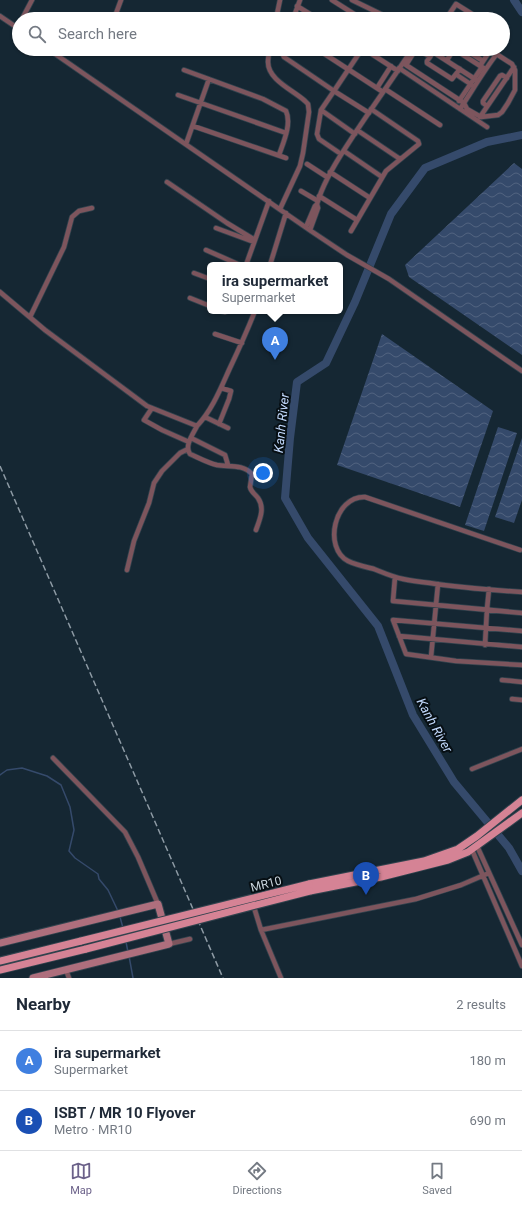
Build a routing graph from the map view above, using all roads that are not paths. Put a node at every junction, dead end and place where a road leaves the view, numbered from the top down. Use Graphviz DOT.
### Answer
graph roads {
  1 [pos="32,0"];
  2 [pos="121,0"];
  3 [pos="280,0"];
  4 [pos="300,0"];
  5 [pos="332,0"];
  6 [pos="352,0"];
  7 [pos="297,6"];
  8 [pos="26,12"];
  9 [pos="117,12"];
  10 [pos="277,12"];
  11 [pos="295,12"];
  12 [pos="307,12"];
  13 [pos="351,12"];
  14 [pos="377,12"];
  15 [pos="451,12"];
  16 [pos="469,12"];
  17 [pos="0,16"];
  18 [pos="12,23"];
  19 [pos="58,56"];
  20 [pos="269,56"];
  21 [pos="284,56"];
  22 [pos="328,56"];
  23 [pos="358,56"];
  24 [pos="375,56"];
  25 [pos="408,56"];
  26 [pos="410,56"];
  27 [pos="441,56"];
  28 [pos="450,56"];
  29 [pos="473,56"];
  30 [pos="487,56"];
  31 [pos="494,56"];
  32 [pos="500,56"];
  33 [pos="430,57"];
  34 [pos="447,60"];
  35 [pos="391,66"];
  36 [pos="482,66"];
  37 [pos="514,67"];
  38 [pos="399,69"];
  39 [pos="460,69"];
  40 [pos="184,70"];
  41 [pos="349,70"];
  42 [pos="457,75"];
  43 [pos="209,79"];
  44 [pos="476,80"];
  45 [pos="472,85"];
  46 [pos="377,88"];
  47 [pos="334,90"];
  48 [pos="384,90"];
  49 [pos="178,95"];
  50 [pos="462,102"];
  51 [pos="201,103"];
  52 [pos="458,107"];
  53 [pos="321,110"];
  54 [pos="370,111"];
  55 [pos="480,117"];
  56 [pos="440,124"];
  57 [pos="193,126"];
  58 [pos="487,127"];
  59 [pos="356,132"];
  60 [pos="286,133"];
  61 [pos="186,144"];
  62 [pos="344,150"];
  63 [pos="338,152"];
  64 [pos="279,156"];
  65 [pos="286,158"];
  66 [pos="400,159"];
  67 [pos="307,164"];
  68 [pos="329,175"];
  69 [pos="382,177"];
  70 [pos="167,182"];
  71 [pos="301,191"];
  72 [pos="370,198"];
  73 [pos="318,200"];
  74 [pos="269,201"];
  75 [pos="92,208"];
  76 [pos="280,209"];
  77 [pos="286,213"];
  78 [pos="357,220"];
  79 [pos="216,228"];
  80 [pos="308,228"];
  81 [pos="351,230"];
  82 [pos="255,241"];
  83 [pos="206,250"];
  84 [pos="233,262"];
  85 [pos="247,262"];
  86 [pos="271,262"];
  87 [pos="194,273"];
  88 [pos="207,279"];
  89 [pos="0,292"];
  90 [pos="190,298"];
  91 [pos="207,305"];
  92 [pos="254,314"];
  93 [pos="30,317"];
  94 [pos="215,334"];
  95 [pos="242,343"];
  96 [pos="522,371"];
  97 [pos="221,388"];
  98 [pos="152,408"];
  99 [pos="205,417"];
  100 [pos="219,424"];
  101 [pos="197,426"];
  102 [pos="228,428"];
  103 [pos="190,440"];
  104 [pos="188,449"];
  105 [pos="228,465"];
  106 [pos="256,530"];
  107 [pos="520,550"];
  108 [pos="127,570"];
  109 [pos="395,577"];
  110 [pos="438,584"];
  111 [pos="489,589"];
  112 [pos="522,592"];
  113 [pos="436,604"];
  114 [pos="487,609"];
  115 [pos="522,613"];
  116 [pos="435,623"];
  117 [pos="486,627"];
  118 [pos="522,631"];
  119 [pos="399,636"];
  120 [pos="432,639"];
  121 [pos="486,644"];
  122 [pos="522,647"];
  123 [pos="431,657"];
  124 [pos="522,665"];
  125 [pos="502,680"];
  126 [pos="522,682"];
  127 [pos="512,699"];
  128 [pos="522,700"];
  129 [pos="522,749"];
  130 [pos="53,758"];
  131 [pos="472,769"];
  132 [pos="522,800"];
  133 [pos="519,816"];
  134 [pos="477,846"];
  135 [pos="489,873"];
  136 [pos="482,876"];
  137 [pos="309,888"];
  138 [pos="250,895"];
  139 [pos="158,904"];
  140 [pos="261,930"];
  141 [pos="190,939"];
  142 [pos="0,943"];
  143 [pos="169,944"];
  144 [pos="522,945"];
  145 [pos="0,961"];
  146 [pos="522,966"];
  147 [pos="0,970"];
  148 [pos="66,970"];
  149 [pos="33,978"];
  150 [pos="69,978"];
  151 [pos="281,978"];
  1 -- 8 [label="street"];
  2 -- 9 [label="street"];
  3 -- 10 [label="street"];
  4 -- 7 [label="street"];
  5 -- 13 [label="street"];
  6 -- 14 [label="street"];
  7 -- 11 [label="street"];
  7 -- 12 [label="street"];
  15 -- 16 [label="street"];
  17 -- 18 [label="street"];
  19 -- 61 [label="street"];
  20 -- 76 [label="street"];
  21 -- 47 [label="street"];
  22 -- 41 [label="street"];
  23 -- 41 [label="street"];
  24 -- 35 [label="street"];
  25 -- 38 [label="street"];
  26 -- 50 [label="street"];
  27 -- 34 [label="street"];
  28 -- 34 [label="street"];
  29 -- 36 [label="street"];
  30 -- 36 [label="street"];
  31 -- 36 [label="street"];
  32 -- 37 [label="street"];
  33 -- 42 [label="street"];
  34 -- 39 [label="street"];
  35 -- 38 [label="street"];
  35 -- 46 [label="street"];
  36 -- 44 [label="street"];
  37 -- 55 [label="street"];
  37 -- 55 [label="street"];
  38 -- 48 [label="street"];
  38 -- 52 [label="street"];
  39 -- 42 [label="street"];
  39 -- 44 [label="street"];
  40 -- 43 [label="street"];
  41 -- 46 [label="street"];
  41 -- 47 [label="street"];
  42 -- 45 [label="street"];
  43 -- 51 [label="street"];
  43 -- 60 [label="street"];
  44 -- 45 [label="street"];
  45 -- 50 [label="street"];
  46 -- 48 [label="street"];
  47 -- 53 [label="street"];
  47 -- 54 [label="street"];
  48 -- 54 [label="street"];
  48 -- 56 [label="street"];
  49 -- 51 [label="street"];
  50 -- 52 [label="street"];
  50 -- 55 [label="street"];
  51 -- 57 [label="street"];
  51 -- 60 [label="street"];
  52 -- 58 [label="street"];
  53 -- 59 [label="street"];
  53 -- 63 [label="street"];
  54 -- 59 [label="street"];
  54 -- 66 [label="street"];
  57 -- 61 [label="street"];
  57 -- 64 [label="street"];
  59 -- 62 [label="street"];
  59 -- 66 [label="street"];
  60 -- 64 [label="street"];
  61 -- 74 [label="street"];
  62 -- 68 [label="street"];
  62 -- 69 [label="street"];
  64 -- 65 [label="street"];
  66 -- 69 [label="street"];
  67 -- 68 [label="street"];
  68 -- 72 [label="street"];
  68 -- 73 [label="street"];
  69 -- 72 [label="street"];
  70 -- 82 [label="street"];
  71 -- 73 [label="street"];
  72 -- 78 [label="street"];
  73 -- 78 [label="street"];
  73 -- 80 [label="street"];
  74 -- 76 [label="street"];
  74 -- 82 [label="street"];
  75 -- 93 [label="street"];
  76 -- 77 [label="street"];
  77 -- 80 [label="street"];
  77 -- 86 [label="street"];
  78 -- 81 [label="street"];
  79 -- 82 [label="street"];
  80 -- 96 [label="street"];
  82 -- 85 [label="street"];
  83 -- 84 [label="street"];
  87 -- 88 [label="street"];
  89 -- 93 [label="street"];
  90 -- 91 [label="street"];
  92 -- 95 [label="street"];
  93 -- 98 [label="street"];
  94 -- 95 [label="street"];
  95 -- 97 [label="street"];
  97 -- 99 [label="street"];
  97 -- 100 [label="street"];
  98 -- 101 [label="street"];
  98 -- 103 [label="street"];
  99 -- 100 [label="street"];
  99 -- 101 [label="street"];
  100 -- 102 [label="street"];
  101 -- 103 [label="street"];
  103 -- 104 [label="street"];
  103 -- 105 [label="street"];
  104 -- 105 [label="street"];
  104 -- 108 [label="street"];
  105 -- 106 [label="street"];
  107 -- 109 [label="street"];
  109 -- 110 [label="street"];
  109 -- 113 [label="street"];
  110 -- 111 [label="street"];
  110 -- 113 [label="street"];
  111 -- 112 [label="street"];
  111 -- 114 [label="street"];
  113 -- 114 [label="street"];
  113 -- 116 [label="street"];
  114 -- 115 [label="street"];
  114 -- 117 [label="street"];
  116 -- 117 [label="street"];
  116 -- 119 [label="street"];
  116 -- 120 [label="street"];
  117 -- 118 [label="street"];
  117 -- 121 [label="street"];
  119 -- 120 [label="street"];
  119 -- 123 [label="street"];
  120 -- 121 [label="street"];
  120 -- 123 [label="street"];
  121 -- 122 [label="street"];
  123 -- 124 [label="street"];
  125 -- 126 [label="street"];
  127 -- 128 [label="street"];
  129 -- 131 [label="street"];
  130 -- 139 [label="street"];
  132 -- 137 [label="main road, MR10"];
  133 -- 134 [label="main road, MR10"];
  134 -- 135 [label="street"];
  134 -- 136 [label="street"];
  134 -- 137 [label="main road, MR10"];
  135 -- 136 [label="street"];
  135 -- 144 [label="street"];
  136 -- 140 [label="street"];
  136 -- 146 [label="street"];
  137 -- 145 [label="main road, MR10, bridge"];
  137 -- 147 [label="main road, MR10, bridge"];
  138 -- 140 [label="street"];
  139 -- 142 [label="street"];
  139 -- 143 [label="street"];
  140 -- 151 [label="street"];
  141 -- 143 [label="street"];
  143 -- 148 [label="street"];
  148 -- 149 [label="street"];
  148 -- 150 [label="street"];
}
